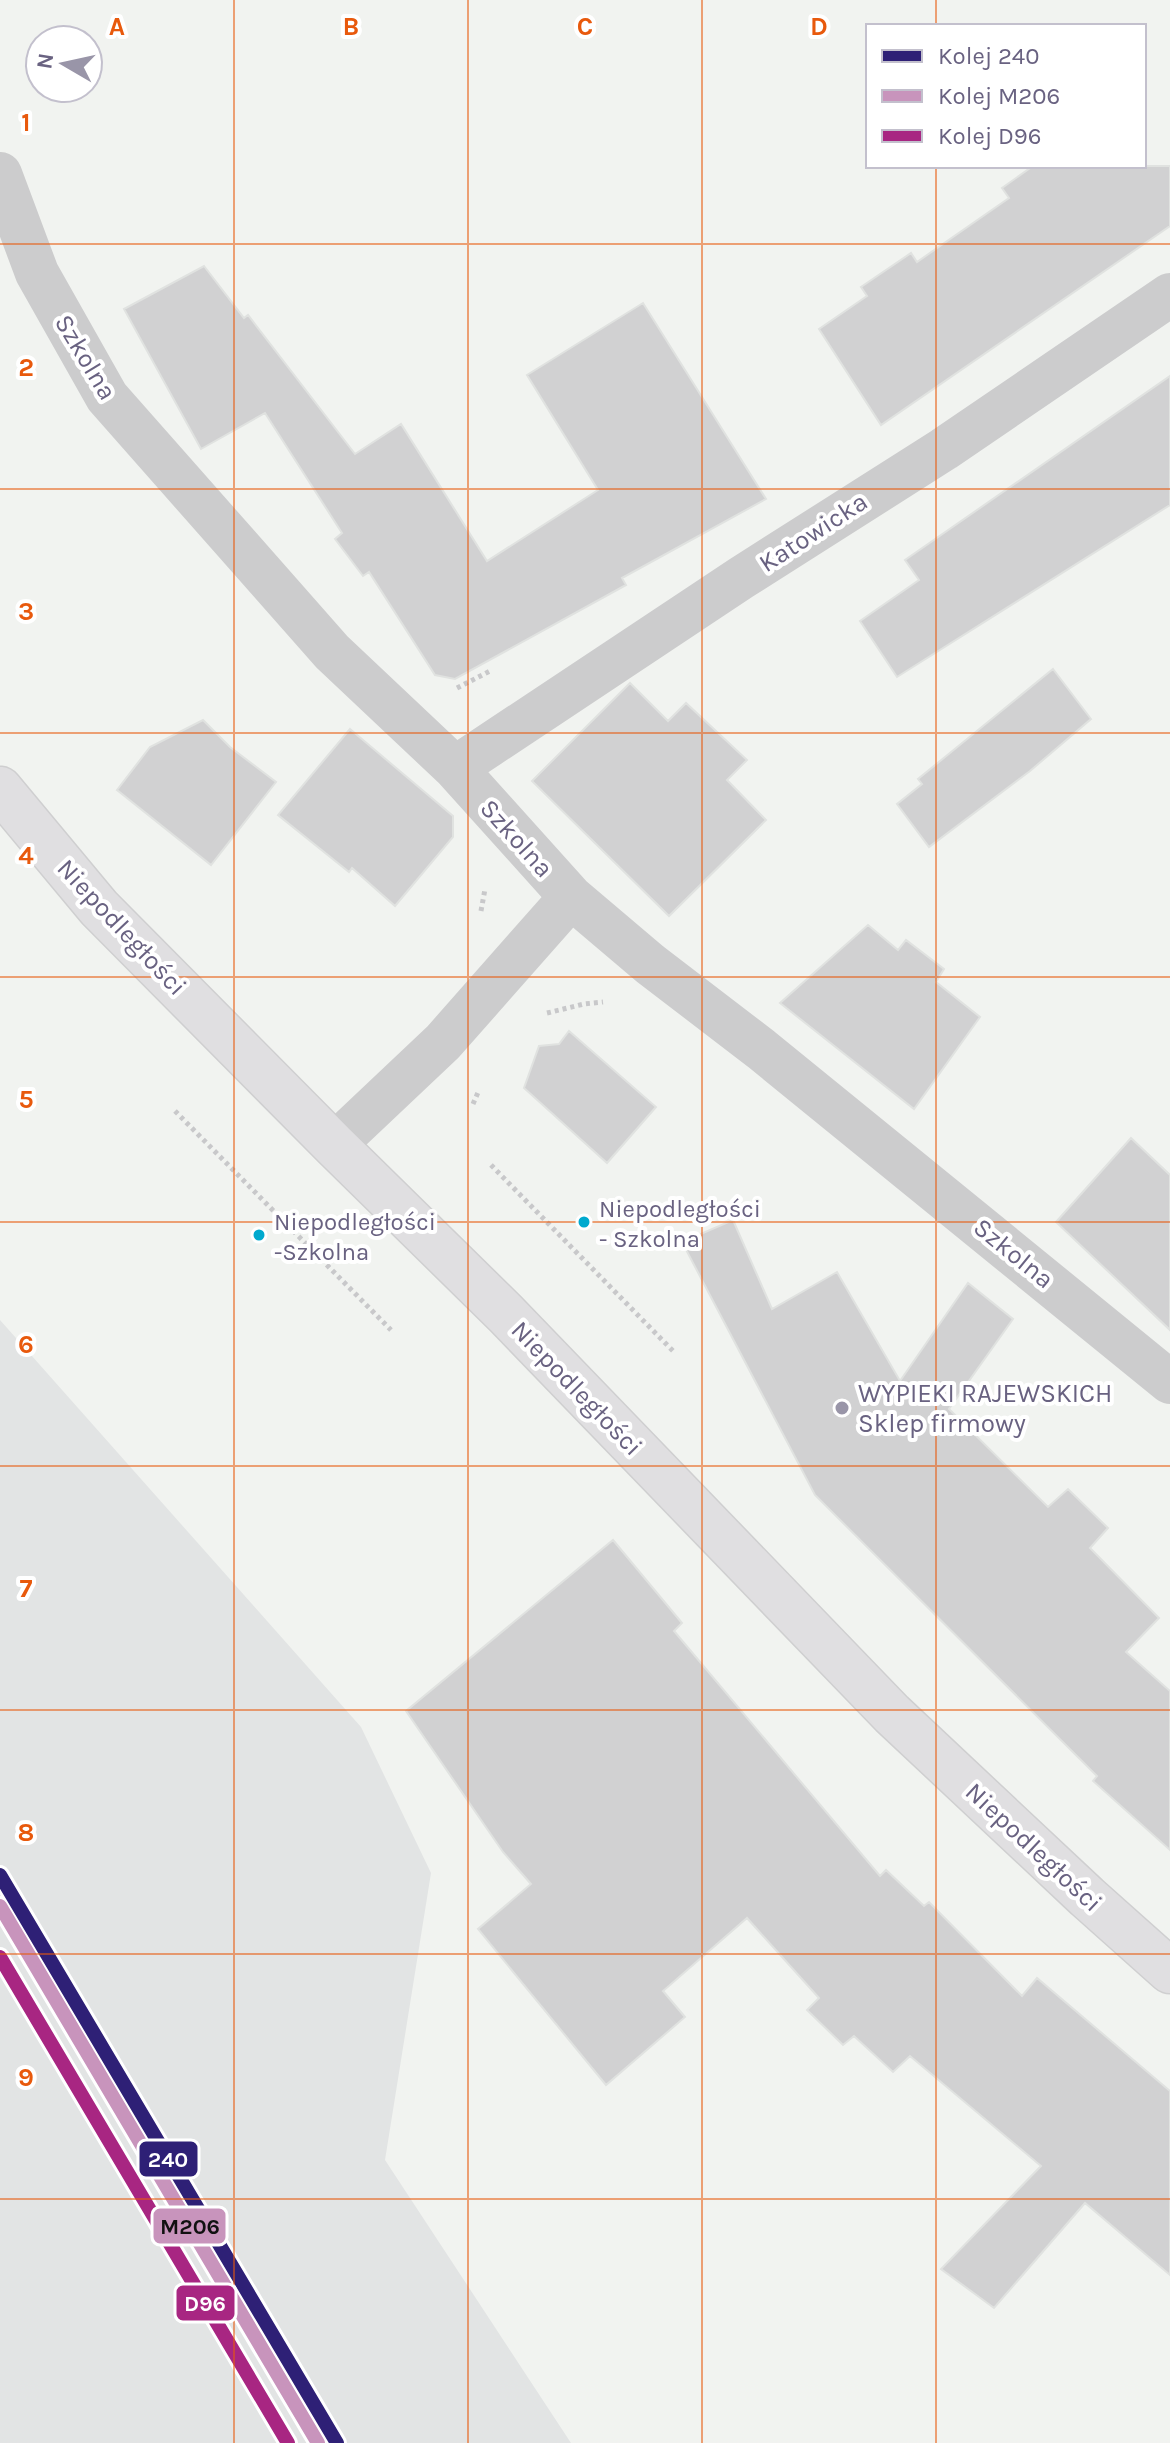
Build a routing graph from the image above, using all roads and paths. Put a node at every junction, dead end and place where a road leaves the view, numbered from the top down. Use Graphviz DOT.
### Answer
graph roads {
  1 [pos="0,174"];
  2 [pos="1170,295"];
  3 [pos="455,768"];
  4 [pos="0,789"];
  5 [pos="571,897"];
  6 [pos="175,1111"];
  7 [pos="334,1145"];
  8 [pos="491,1165"];
  9 [pos="391,1330"];
  10 [pos="673,1351"];
  11 [pos="1170,1382"];
  12 [pos="1170,1971"];
  1 -- 3 [label="street, Szkolna"];
  2 -- 3 [label="street, Katowicka"];
  3 -- 5 [label="street, Szkolna"];
  4 -- 7 [label="main road, Niepodległości"];
  5 -- 7 [label="street"];
  5 -- 11 [label="street, Szkolna"];
  6 -- 9 [label="path"];
  7 -- 12 [label="main road, Niepodległości"];
  8 -- 10 [label="path"];
}
